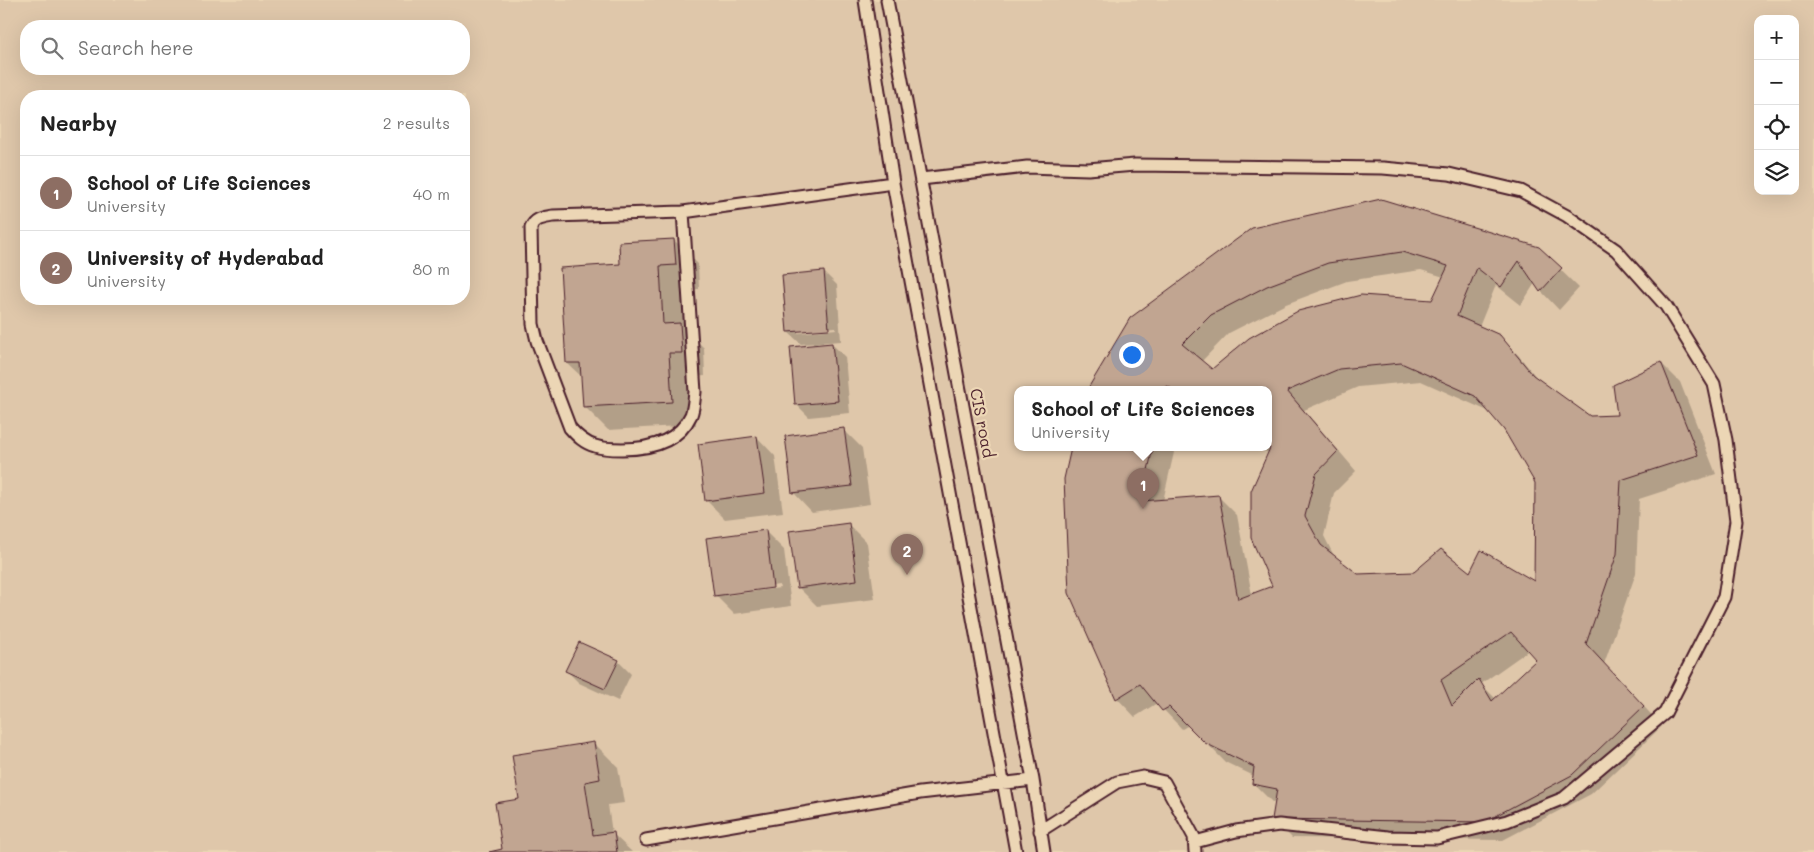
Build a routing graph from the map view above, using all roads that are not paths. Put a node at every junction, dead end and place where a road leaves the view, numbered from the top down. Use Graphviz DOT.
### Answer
graph roads {
  1 [pos="865,0"];
  2 [pos="887,0"];
  3 [pos="921,179"];
  4 [pos="893,183"];
  5 [pos="683,212"];
  6 [pos="1034,780"];
  7 [pos="1004,783"];
  8 [pos="1040,831"];
  9 [pos="646,840"];
  10 [pos="1195,847"];
  11 [pos="1016,852"];
  12 [pos="1044,852"];
  1 -- 4 [label="lane"];
  2 -- 3 [label="lane, CIS road"];
  3 -- 6 [label="lane, CIS road"];
  3 -- 10 [label="lane"];
  4 -- 5 [label="lane"];
  4 -- 7 [label="lane"];
  5 -- 5 [label="lane"];
  6 -- 7 [label="lane"];
  6 -- 8 [label="lane, CIS road"];
  7 -- 9 [label="lane"];
  7 -- 11 [label="lane"];
  8 -- 10 [label="lane"];
  8 -- 12 [label="lane, CIS road"];
}
